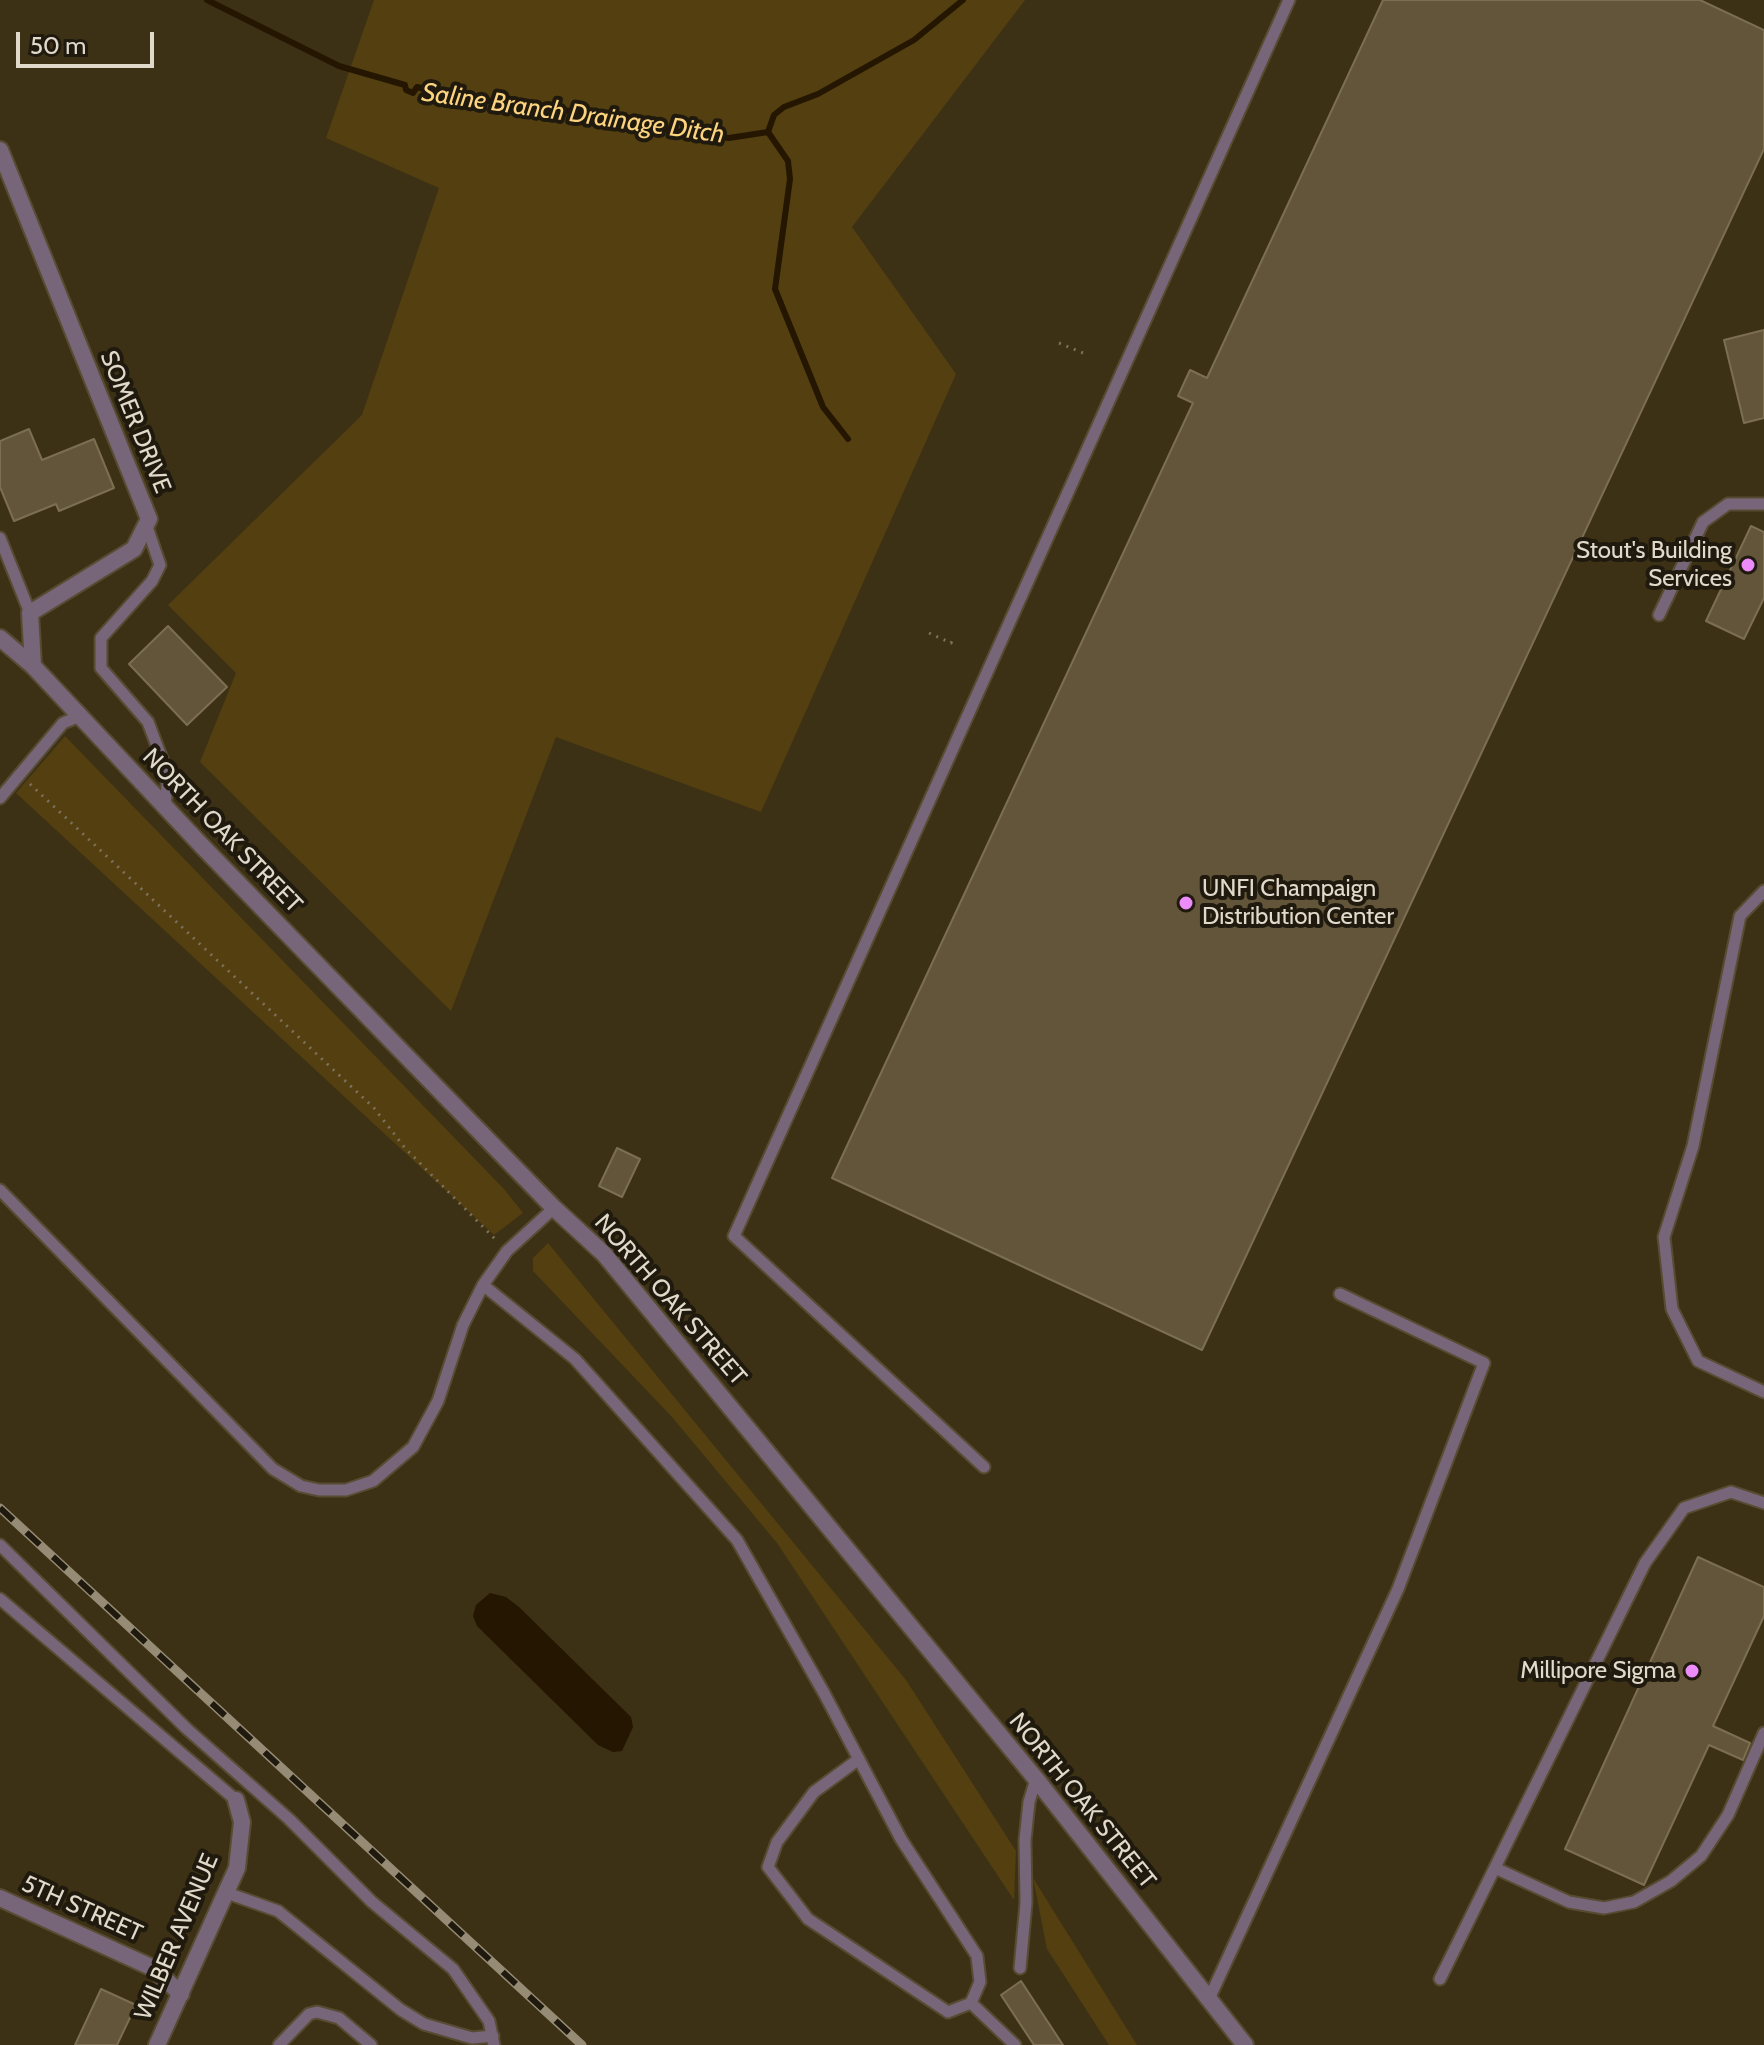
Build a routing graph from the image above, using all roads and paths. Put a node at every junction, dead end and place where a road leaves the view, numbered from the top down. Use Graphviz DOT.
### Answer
graph roads {
  1 [pos="1289,0"];
  2 [pos="0,150"];
  3 [pos="1059,343"];
  4 [pos="1083,353"];
  5 [pos="1764,504"];
  6 [pos="146,524"];
  7 [pos="0,538"];
  8 [pos="30,613"];
  9 [pos="1659,615"];
  10 [pos="929,633"];
  11 [pos="954,637"];
  12 [pos="0,638"];
  13 [pos="33,666"];
  14 [pos="80,716"];
  15 [pos="19,775"];
  16 [pos="0,798"];
  17 [pos="165,807"];
  18 [pos="1764,891"];
  19 [pos="0,1190"];
  20 [pos="554,1208"];
  21 [pos="507,1251"];
  22 [pos="483,1285"];
  23 [pos="1340,1294"];
  24 [pos="1764,1392"];
  25 [pos="984,1467"];
  26 [pos="1764,1503"];
  27 [pos="0,1545"];
  28 [pos="0,1599"];
  29 [pos="1764,1733"];
  30 [pos="859,1759"];
  31 [pos="1036,1779"];
  32 [pos="236,1800"];
  33 [pos="1495,1868"];
  34 [pos="227,1893"];
  35 [pos="0,1898"];
  36 [pos="1020,1968"];
  37 [pos="1440,1979"];
  38 [pos="181,1994"];
  39 [pos="1209,1999"];
  40 [pos="971,2003"];
  41 [pos="494,2041"];
  42 [pos="157,2045"];
  43 [pos="279,2045"];
  44 [pos="371,2045"];
  45 [pos="1015,2045"];
  46 [pos="1245,2045"];
  1 -- 25 [label="lane"];
  2 -- 6 [label="street, SOMER DRIVE"];
  3 -- 4 [label="path"];
  5 -- 9 [label="lane"];
  6 -- 8 [label="street, SOMER DRIVE"];
  6 -- 17 [label="lane"];
  7 -- 8 [label="lane"];
  8 -- 13 [label="street"];
  10 -- 11 [label="path"];
  12 -- 13 [label="street, NORTH OAK STREET"];
  13 -- 14 [label="street, NORTH OAK STREET"];
  14 -- 15 [label="lane"];
  14 -- 17 [label="street, NORTH OAK STREET"];
  15 -- 16 [label="lane"];
  15 -- 21 [label="path"];
  17 -- 20 [label="street, NORTH OAK STREET"];
  18 -- 24 [label="lane"];
  19 -- 22 [label="lane"];
  20 -- 21 [label="lane"];
  20 -- 31 [label="street, NORTH OAK STREET"];
  21 -- 22 [label="lane"];
  22 -- 30 [label="lane"];
  23 -- 39 [label="lane"];
  26 -- 33 [label="lane"];
  27 -- 41 [label="lane"];
  28 -- 32 [label="lane"];
  29 -- 33 [label="lane"];
  30 -- 40 [label="lane"];
  30 -- 40 [label="lane"];
  31 -- 36 [label="lane"];
  31 -- 39 [label="street, NORTH OAK STREET"];
  32 -- 34 [label="street, WILBER AVENUE"];
  33 -- 37 [label="lane"];
  34 -- 38 [label="street, WILBER AVENUE"];
  34 -- 41 [label="lane"];
  35 -- 38 [label="street, 5TH STREET"];
  38 -- 42 [label="street, WILBER AVENUE"];
  39 -- 46 [label="street, NORTH OAK STREET"];
  40 -- 45 [label="lane"];
  43 -- 44 [label="lane"];
}
